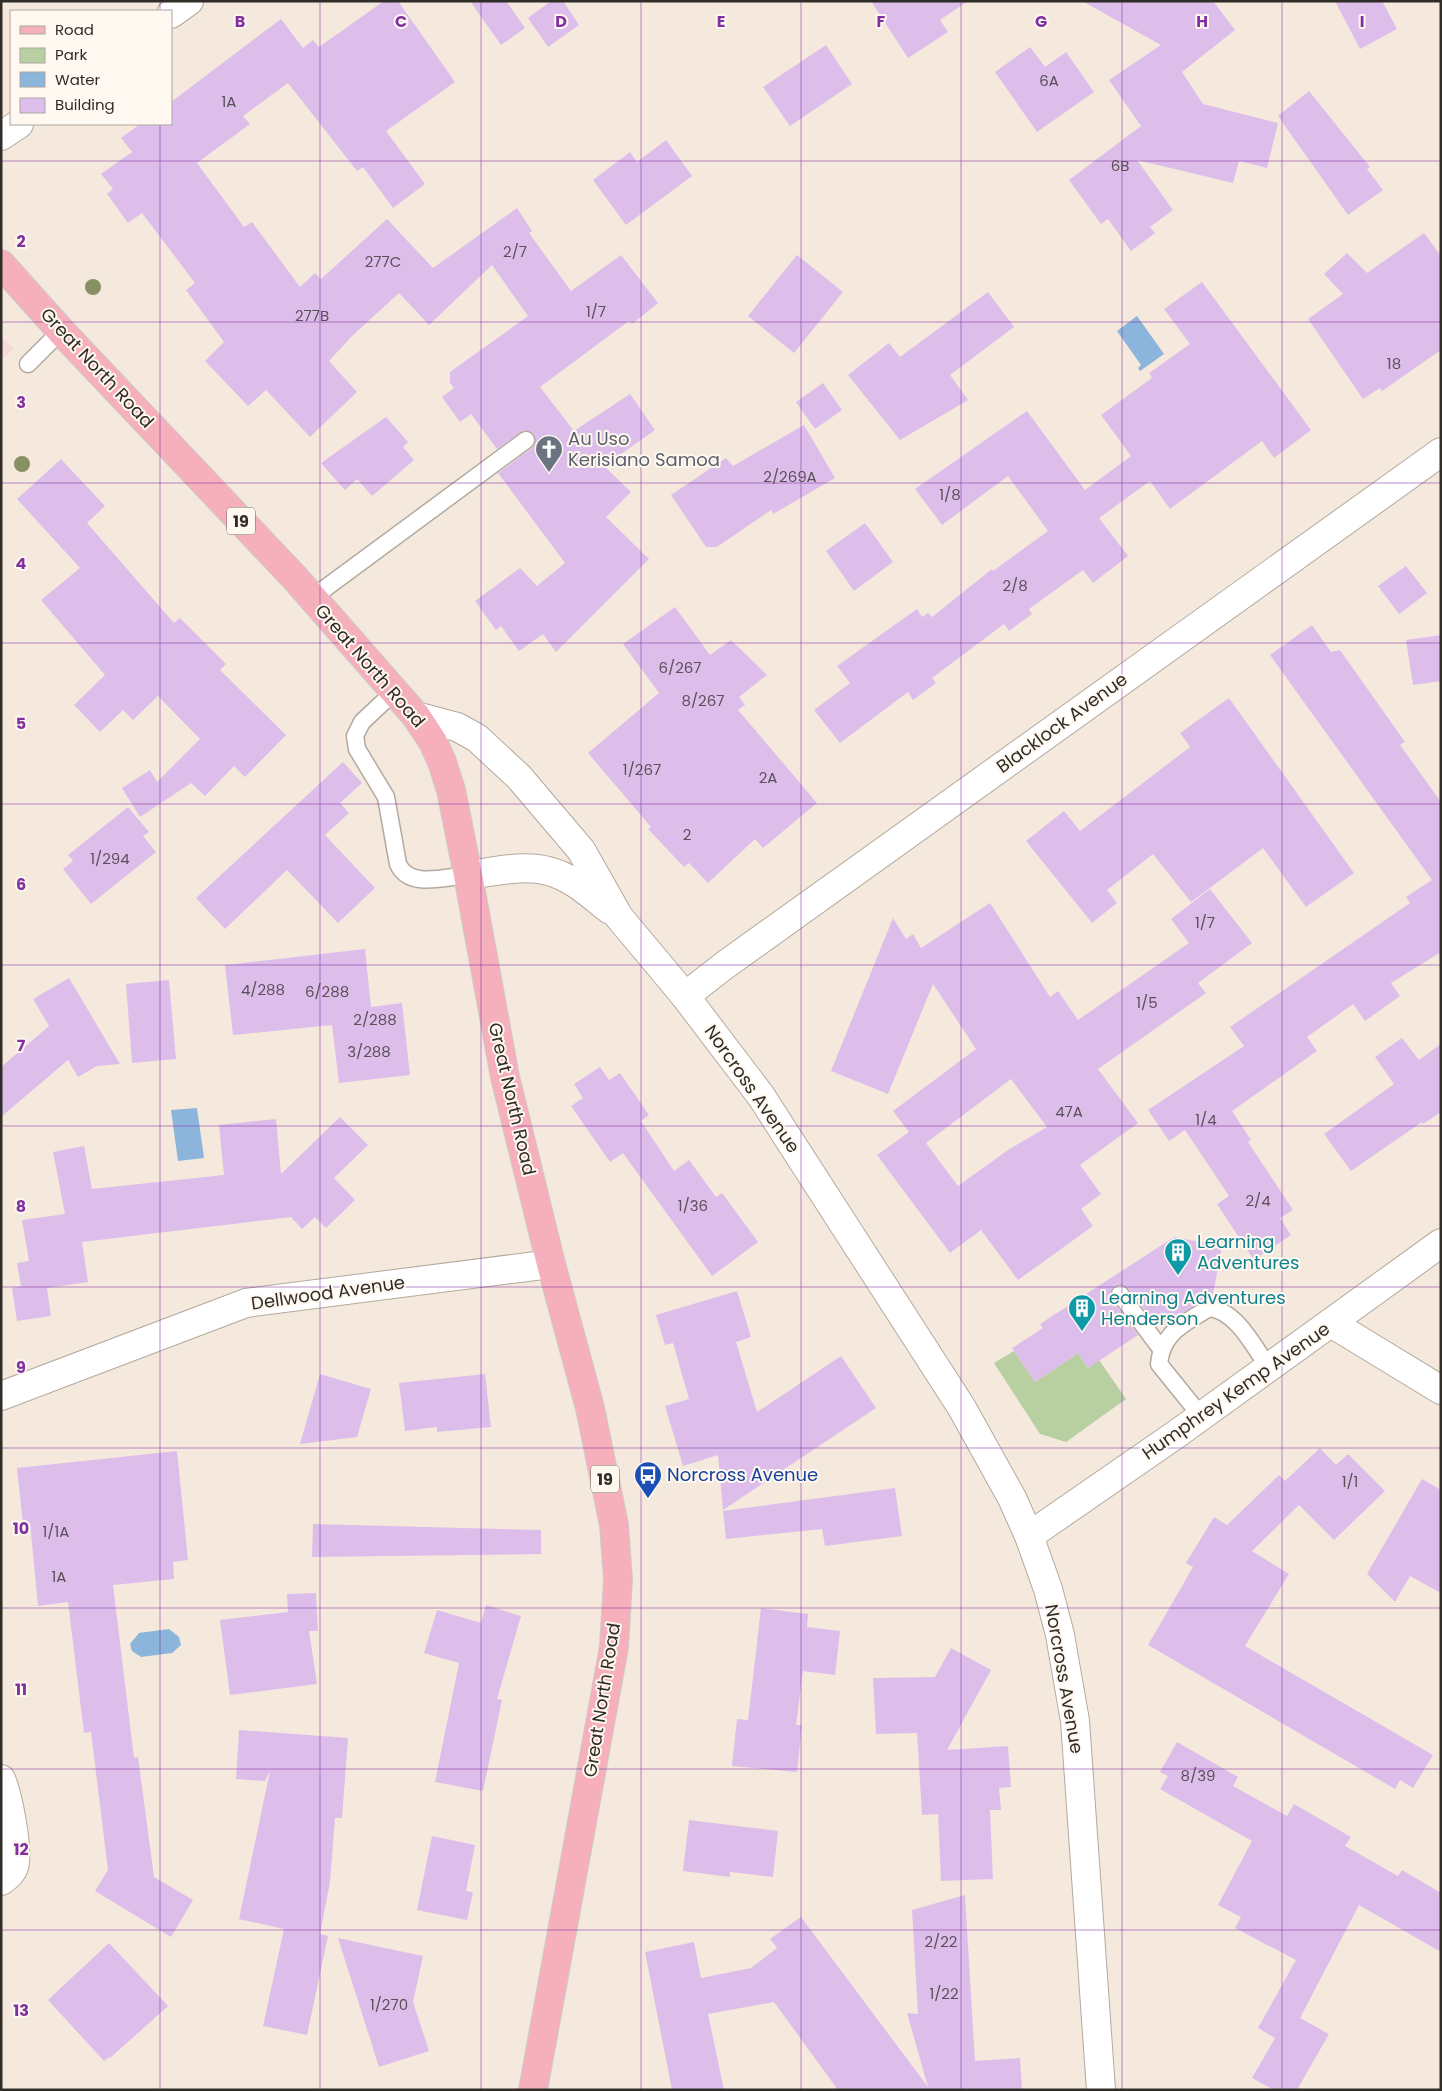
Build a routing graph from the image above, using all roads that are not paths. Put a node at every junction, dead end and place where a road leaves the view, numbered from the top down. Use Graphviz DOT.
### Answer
graph roads {
  1 [pos="189,1"];
  2 [pos="172,13"];
  3 [pos="18,125"];
  4 [pos="1,136"];
  5 [pos="1,264"];
  6 [pos="61,330"];
  7 [pos="28,364"];
  8 [pos="526,440"];
  9 [pos="1441,452"];
  10 [pos="312,598"];
  11 [pos="395,691"];
  12 [pos="416,716"];
  13 [pos="468,875"];
  14 [pos="619,917"];
  15 [pos="685,996"];
  16 [pos="1441,1243"];
  17 [pos="551,1264"];
  18 [pos="1120,1294"];
  19 [pos="1331,1323"];
  20 [pos="1161,1349"];
  21 [pos="1269,1368"];
  22 [pos="1441,1390"];
  23 [pos="1,1396"];
  24 [pos="1201,1416"];
  25 [pos="1029,1536"];
  26 [pos="1,1779"];
  27 [pos="1,1881"];
  28 [pos="533,2090"];
  29 [pos="1101,2090"];
  1 -- 2 [label="street"];
  3 -- 4 [label="street"];
  5 -- 6 [label="main road, Great North Road / 19"];
  6 -- 7 [label="lane"];
  6 -- 10 [label="main road, Great North Road / 19"];
  8 -- 10 [label="lane"];
  9 -- 15 [label="street, Blacklock Avenue"];
  10 -- 11 [label="main road, Great North Road / 19"];
  11 -- 12 [label="main road, Great North Road / 19"];
  11 -- 13 [label="lane"];
  12 -- 13 [label="main road, Great North Road / 19"];
  12 -- 14 [label="street, Norcross Avenue"];
  13 -- 14 [label="street, Norcross Avenue"];
  13 -- 17 [label="main road, Great North Road / 19"];
  14 -- 15 [label="street, Norcross Avenue"];
  15 -- 25 [label="street, Norcross Avenue"];
  16 -- 19 [label="street, Humphrey Kemp Avenue"];
  17 -- 23 [label="street, Dellwood Avenue"];
  17 -- 28 [label="main road, Great North Road / 19"];
  18 -- 20 [label="lane"];
  19 -- 21 [label="street, Humphrey Kemp Avenue"];
  19 -- 22 [label="street"];
  20 -- 21 [label="lane"];
  20 -- 24 [label="lane"];
  21 -- 24 [label="street, Humphrey Kemp Avenue"];
  24 -- 25 [label="street, Humphrey Kemp Avenue"];
  25 -- 29 [label="street, Norcross Avenue"];
  26 -- 27 [label="street"];
}
